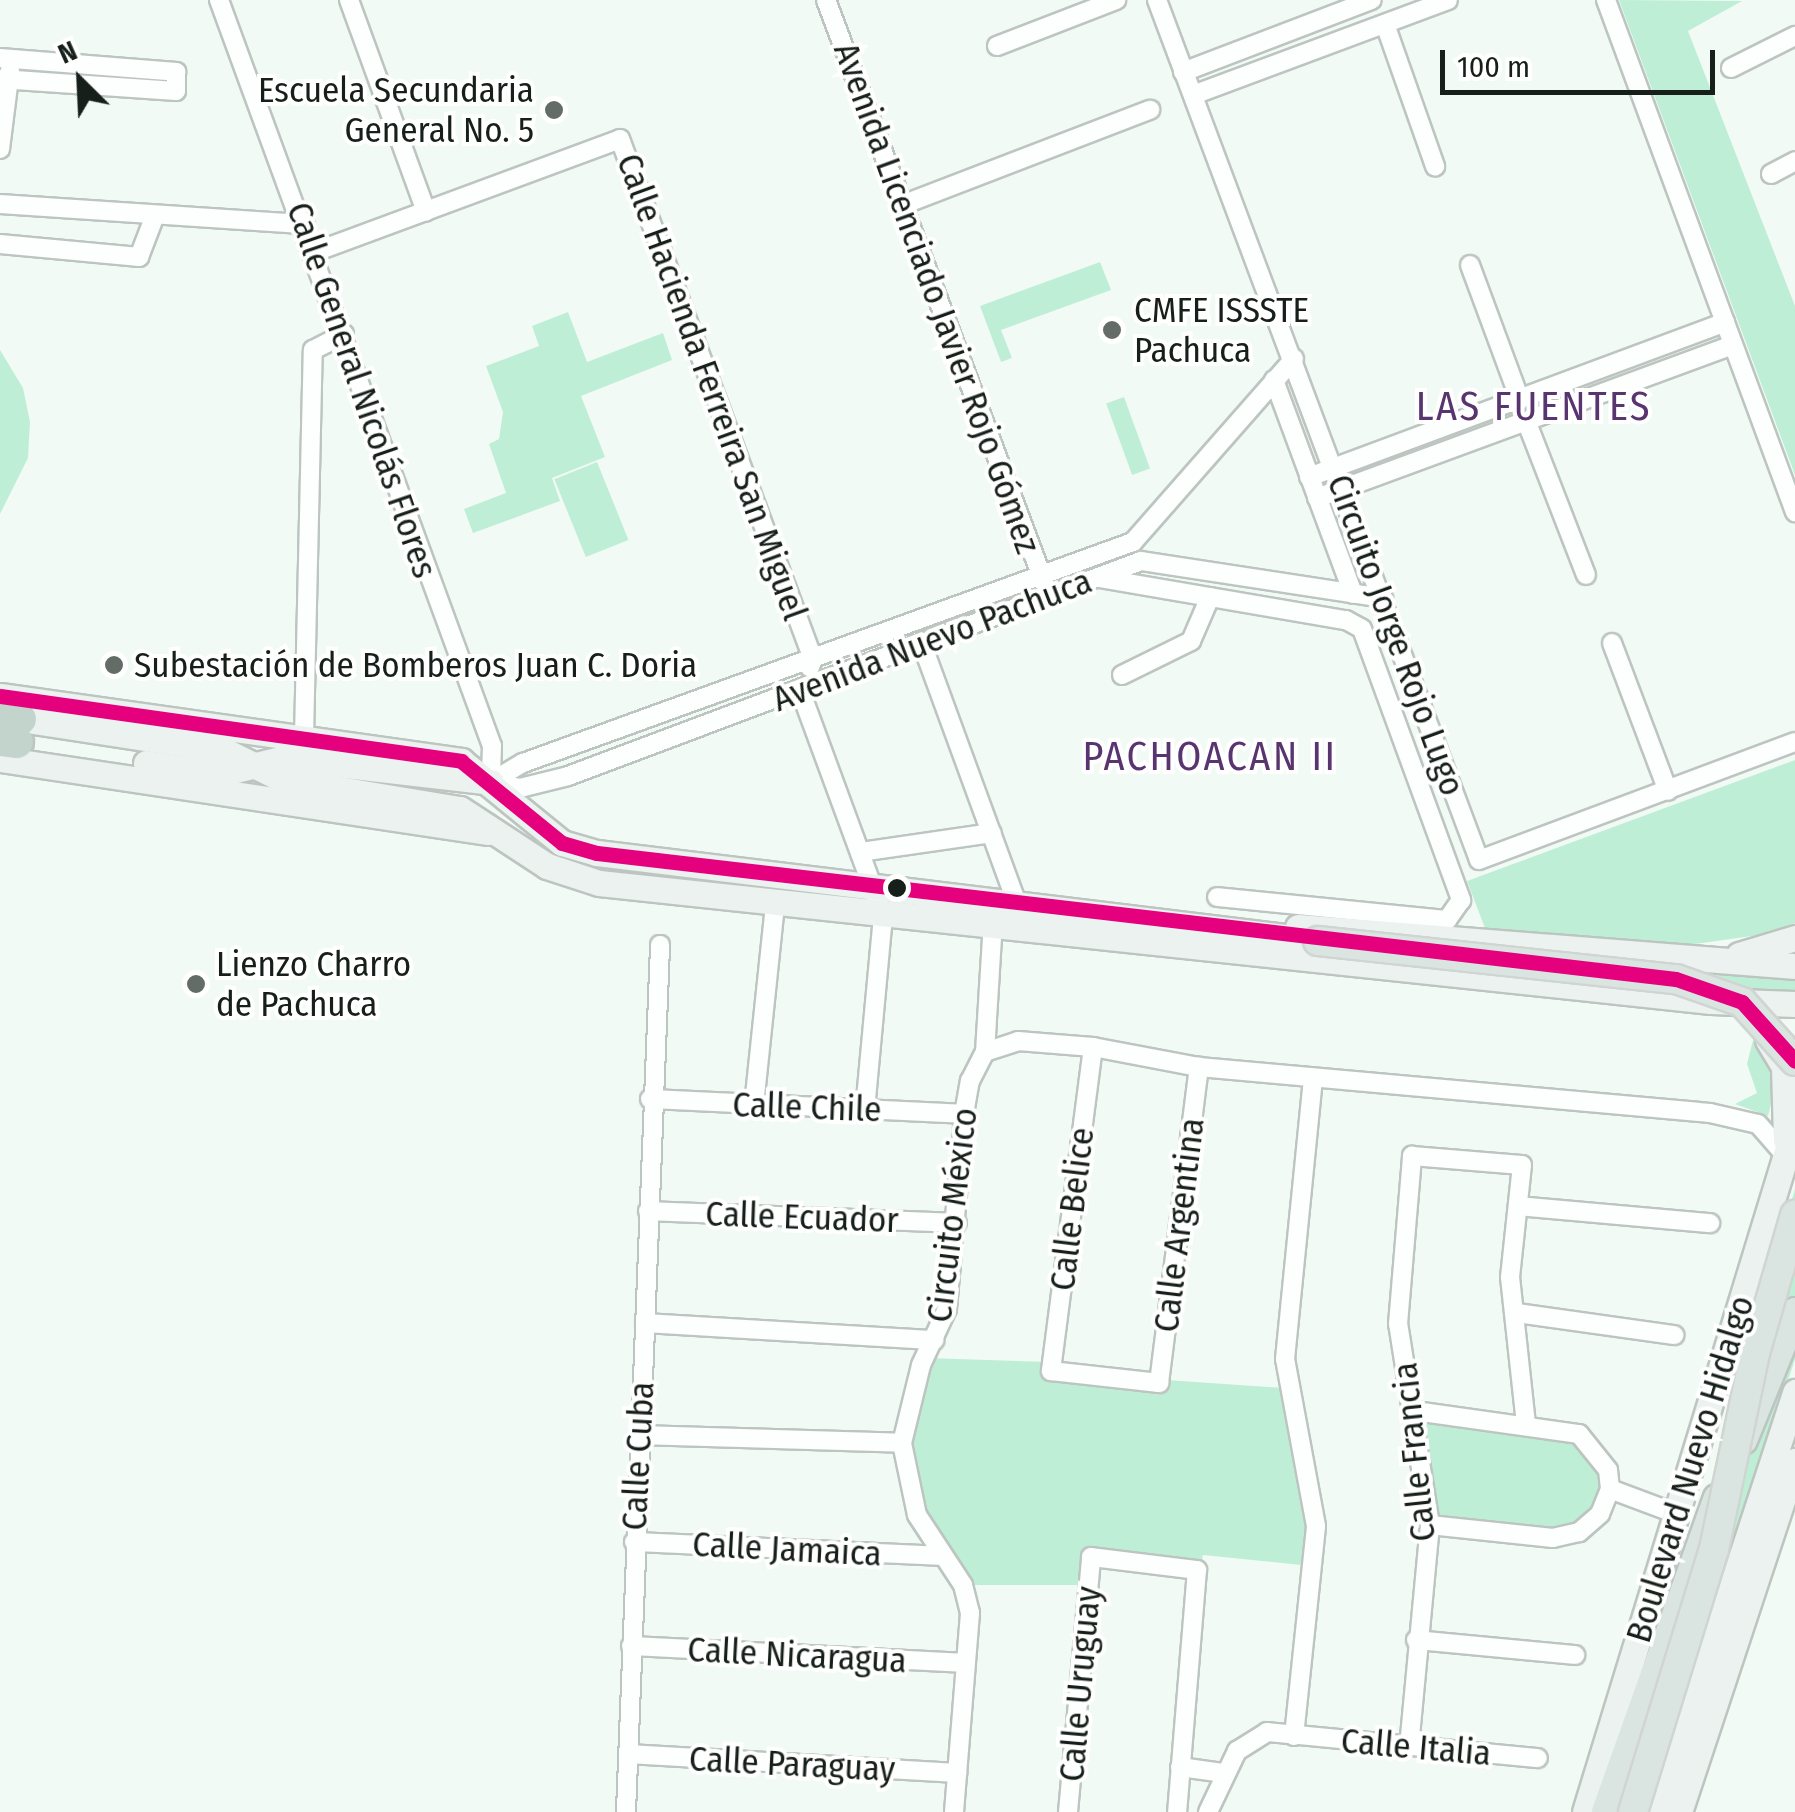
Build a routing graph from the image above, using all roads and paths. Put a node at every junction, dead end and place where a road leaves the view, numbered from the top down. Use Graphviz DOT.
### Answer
graph roads {
  1 [pos="219,0"];
  2 [pos="349,0"];
  3 [pos="826,0"];
  4 [pos="1116,0"];
  5 [pos="1157,0"];
  6 [pos="1372,0"];
  7 [pos="1448,0"];
  8 [pos="1606,0"];
  9 [pos="1385,24"];
  10 [pos="1795,36"];
  11 [pos="997,46"];
  12 [pos="6,59"];
  13 [pos="1731,68"];
  14 [pos="1183,72"];
  15 [pos="5,79"];
  16 [pos="1192,95"];
  17 [pos="1150,110"];
  18 [pos="0,149"];
  19 [pos="1795,162"];
  20 [pos="1435,166"];
  21 [pos="1771,174"];
  22 [pos="0,204"];
  23 [pos="902,204"];
  24 [pos="426,211"];
  25 [pos="154,218"];
  26 [pos="305,224"];
  27 [pos="0,244"];
  28 [pos="315,252"];
  29 [pos="1470,265"];
  30 [pos="1725,322"];
  31 [pos="344,334"];
  32 [pos="1733,345"];
  33 [pos="1294,359"];
  34 [pos="1627,359"];
  35 [pos="1274,380"];
  36 [pos="1636,382"];
  37 [pos="1520,400"];
  38 [pos="1527,423"];
  39 [pos="1412,439"];
  40 [pos="1420,461"];
  41 [pos="1334,468"];
  42 [pos="1309,476"];
  43 [pos="1342,489"];
  44 [pos="1318,498"];
  45 [pos="1795,512"];
  46 [pos="1133,542"];
  47 [pos="1141,561"];
  48 [pos="1586,575"];
  49 [pos="1041,576"];
  50 [pos="1097,578"];
  51 [pos="1152,586"];
  52 [pos="1352,594"];
  53 [pos="1048,596"];
  54 [pos="1210,597"];
  55 [pos="1382,598"];
  56 [pos="1612,642"];
  57 [pos="922,644"];
  58 [pos="814,659"];
  59 [pos="1122,676"];
  60 [pos="800,690"];
  61 [pos="6,729"];
  62 [pos="304,737"];
  63 [pos="1795,742"];
  64 [pos="254,766"];
  65 [pos="492,782"];
  66 [pos="1668,791"];
  67 [pos="490,832"];
  68 [pos="992,833"];
  69 [pos="860,852"];
  70 [pos="872,886"];
  71 [pos="1217,897"];
  72 [pos="1017,904"];
  73 [pos="775,906"];
  74 [pos="883,916"];
  75 [pos="1218,926"];
  76 [pos="992,938"];
  77 [pos="1795,938"];
  78 [pos="1318,941"];
  79 [pos="660,945"];
  80 [pos="1720,960"];
  81 [pos="1795,966"];
  82 [pos="1710,1002"];
  83 [pos="1795,1004"];
  84 [pos="1093,1047"];
  85 [pos="986,1052"];
  86 [pos="1795,1061"];
  87 [pos="1199,1066"];
  88 [pos="1313,1077"];
  89 [pos="650,1099"];
  90 [pos="754,1105"];
  91 [pos="865,1109"];
  92 [pos="964,1114"];
  93 [pos="1795,1125"];
  94 [pos="1785,1155"];
  95 [pos="1518,1206"];
  96 [pos="648,1210"];
  97 [pos="1795,1215"];
  98 [pos="956,1223"];
  99 [pos="1710,1223"];
  100 [pos="1795,1312"];
  101 [pos="1516,1313"];
  102 [pos="645,1322"];
  103 [pos="1674,1335"];
  104 [pos="936,1340"];
  105 [pos="1159,1384"];
  106 [pos="1795,1392"];
  107 [pos="1415,1411"];
  108 [pos="1526,1425"];
  109 [pos="639,1434"];
  110 [pos="902,1443"];
  111 [pos="1794,1467"];
  112 [pos="1610,1488"];
  113 [pos="1676,1514"];
  114 [pos="1430,1525"];
  115 [pos="634,1542"];
  116 [pos="941,1556"];
  117 [pos="1416,1640"];
  118 [pos="631,1646"];
  119 [pos="1575,1655"];
  120 [pos="963,1663"];
  121 [pos="1294,1736"];
  122 [pos="1409,1747"];
  123 [pos="628,1754"];
  124 [pos="1538,1758"];
  125 [pos="1180,1767"];
  126 [pos="957,1773"];
  127 [pos="1223,1773"];
  128 [pos="626,1812"];
  129 [pos="954,1812"];
  130 [pos="1068,1812"];
  131 [pos="1177,1812"];
  132 [pos="1208,1812"];
  133 [pos="1585,1812"];
  134 [pos="1606,1812"];
  135 [pos="1633,1812"];
  136 [pos="1658,1812"];
  137 [pos="1679,1812"];
  1 -- 26 [label="street, Calle General Nicolás Flores"];
  2 -- 24 [label="street"];
  3 -- 23 [label="street, Avenida Licenciado Javier Rojo Gómez"];
  4 -- 11 [label="street"];
  5 -- 14 [label="street, Circuito Jorge Rojo Lugo"];
  6 -- 14 [label="street"];
  7 -- 9 [label="street"];
  8 -- 30 [label="street"];
  9 -- 16 [label="street"];
  9 -- 20 [label="street"];
  10 -- 13 [label="street"];
  12 -- 15 [label="street"];
  12 -- 15 [label="street"];
  14 -- 16 [label="street, Circuito Jorge Rojo Lugo"];
  15 -- 18 [label="street"];
  16 -- 33 [label="street, Circuito Jorge Rojo Lugo"];
  17 -- 23 [label="street"];
  19 -- 21 [label="street"];
  22 -- 25 [label="street"];
  23 -- 49 [label="street, Avenida Licenciado Javier Rojo Gómez"];
  24 -- 28 [label="street"];
  24 -- 58 [label="street, Calle Hacienda Ferreira San Miguel"];
  25 -- 26 [label="street"];
  25 -- 27 [label="street"];
  26 -- 28 [label="street, Calle General Nicolás Flores"];
  28 -- 31 [label="street, Calle General Nicolás Flores"];
  29 -- 37 [label="street"];
  30 -- 32 [label="street"];
  30 -- 34 [label="street"];
  31 -- 62 [label="street"];
  31 -- 65 [label="street, Calle General Nicolás Flores"];
  32 -- 36 [label="street"];
  32 -- 45 [label="street"];
  33 -- 35 [label="street, Avenida Nuevo Pachuca"];
  33 -- 41 [label="street, Circuito Jorge Rojo Lugo"];
  34 -- 36 [label="street"];
  34 -- 37 [label="street"];
  35 -- 42 [label="street, Circuito Jorge Rojo Lugo"];
  35 -- 46 [label="street, Avenida Nuevo Pachuca"];
  36 -- 38 [label="street"];
  37 -- 39 [label="street"];
  38 -- 40 [label="street"];
  38 -- 48 [label="street"];
  39 -- 40 [label="street"];
  39 -- 41 [label="street"];
  40 -- 43 [label="street"];
  41 -- 42 [label="street"];
  41 -- 43 [label="street, Circuito Jorge Rojo Lugo"];
  42 -- 44 [label="street, Circuito Jorge Rojo Lugo"];
  43 -- 44 [label="street"];
  43 -- 55 [label="street, Circuito Jorge Rojo Lugo"];
  44 -- 52 [label="street, Circuito Jorge Rojo Lugo"];
  46 -- 47 [label="street"];
  46 -- 49 [label="street, Avenida Nuevo Pachuca"];
  47 -- 50 [label="street, Avenida Nuevo Pachuca"];
  47 -- 51 [label="street"];
  47 -- 52 [label="street"];
  49 -- 53 [label="street, Avenida Licenciado Javier Rojo Gómez"];
  49 -- 58 [label="street, Avenida Nuevo Pachuca"];
  50 -- 51 [label="street"];
  50 -- 53 [label="street, Avenida Nuevo Pachuca"];
  51 -- 54 [label="street"];
  52 -- 55 [label="street"];
  53 -- 57 [label="street, Avenida Nuevo Pachuca"];
  54 -- 59 [label="street"];
  54 -- 71 [label="street"];
  55 -- 66 [label="street, Circuito Jorge Rojo Lugo"];
  56 -- 66 [label="street"];
  57 -- 60 [label="street, Avenida Nuevo Pachuca"];
  57 -- 68 [label="street"];
  58 -- 60 [label="street, Calle Hacienda Ferreira San Miguel"];
  58 -- 65 [label="street, Avenida Nuevo Pachuca"];
  60 -- 65 [label="street, Avenida Nuevo Pachuca"];
  60 -- 69 [label="street"];
  61 -- 62 [label="main road, Avenida Nuevo Pachuca"];
  61 -- 64 [label="main road"];
  61 -- 67 [label="main road"];
  62 -- 65 [label="main road, Avenida Nuevo Pachuca"];
  63 -- 66 [label="street, Circuito Jorge Rojo Lugo"];
  64 -- 65 [label="main road"];
  64 -- 67 [label="main road"];
  65 -- 67 [label="main road"];
  65 -- 70 [label="main road"];
  67 -- 73 [label="main road"];
  68 -- 69 [label="street"];
  68 -- 72 [label="street"];
  69 -- 70 [label="street"];
  70 -- 72 [label="main road"];
  70 -- 74 [label="street"];
  72 -- 75 [label="main road"];
  73 -- 74 [label="main road"];
  73 -- 90 [label="street"];
  74 -- 82 [label="main road"];
  74 -- 91 [label="street"];
  75 -- 78 [label="main road"];
  75 -- 80 [label="main road"];
  76 -- 85 [label="street, Circuito México"];
  77 -- 80 [label="main road"];
  78 -- 86 [label="main road, bridge"];
  79 -- 89 [label="street, Calle Cuba"];
  80 -- 81 [label="main road"];
  82 -- 83 [label="main road"];
  82 -- 94 [label="main road"];
  84 -- 85 [label="street"];
  84 -- 87 [label="street"];
  84 -- 105 [label="street, Calle Belice"];
  85 -- 92 [label="street, Circuito México"];
  87 -- 88 [label="street"];
  87 -- 105 [label="street, Calle Argentina"];
  88 -- 94 [label="street"];
  88 -- 121 [label="street"];
  89 -- 90 [label="street, Calle Chile"];
  89 -- 96 [label="street, Calle Cuba"];
  90 -- 91 [label="street, Calle Chile"];
  91 -- 92 [label="street, Calle Chile"];
  92 -- 98 [label="street, Circuito México"];
  93 -- 94 [label="main road, Boulevard Nuevo Hidalgo"];
  94 -- 113 [label="main road, Boulevard Nuevo Hidalgo"];
  95 -- 99 [label="street"];
  95 -- 101 [label="street"];
  95 -- 107 [label="street, Calle Francia"];
  96 -- 98 [label="street, Calle Ecuador"];
  96 -- 102 [label="street, Calle Cuba"];
  97 -- 135 [label="main road, Boulevard Nuevo Hidalgo, bridge"];
  98 -- 104 [label="street, Circuito México"];
  100 -- 134 [label="main road, Boulevard Nuevo Hidalgo"];
  101 -- 103 [label="street"];
  101 -- 108 [label="street"];
  102 -- 104 [label="street"];
  102 -- 109 [label="street, Calle Cuba"];
  104 -- 110 [label="street, Circuito México"];
  106 -- 136 [label="main road, Boulevard Nuevo Hidalgo"];
  107 -- 108 [label="street"];
  107 -- 114 [label="street, Calle Francia"];
  108 -- 112 [label="street"];
  109 -- 110 [label="street"];
  109 -- 115 [label="street, Calle Cuba"];
  110 -- 116 [label="street, Circuito México"];
  111 -- 137 [label="main road"];
  112 -- 113 [label="street"];
  112 -- 114 [label="street"];
  113 -- 133 [label="main road, Boulevard Nuevo Hidalgo"];
  114 -- 117 [label="street, Calle Francia"];
  115 -- 116 [label="street, Calle Jamaica"];
  115 -- 118 [label="street, Calle Cuba"];
  116 -- 120 [label="street, Circuito México"];
  117 -- 119 [label="street"];
  117 -- 122 [label="street, Calle Francia"];
  118 -- 120 [label="street, Calle Nicaragua"];
  118 -- 123 [label="street, Calle Cuba"];
  120 -- 126 [label="street, Circuito México"];
  121 -- 122 [label="street, Calle Italia"];
  121 -- 127 [label="street"];
  122 -- 124 [label="street, Calle Italia"];
  123 -- 126 [label="street, Calle Paraguay"];
  123 -- 128 [label="street, Calle Cuba"];
  125 -- 127 [label="street"];
  125 -- 130 [label="street, Calle Uruguay"];
  125 -- 131 [label="street"];
  126 -- 129 [label="street, Circuito México"];
  127 -- 132 [label="street"];
}
